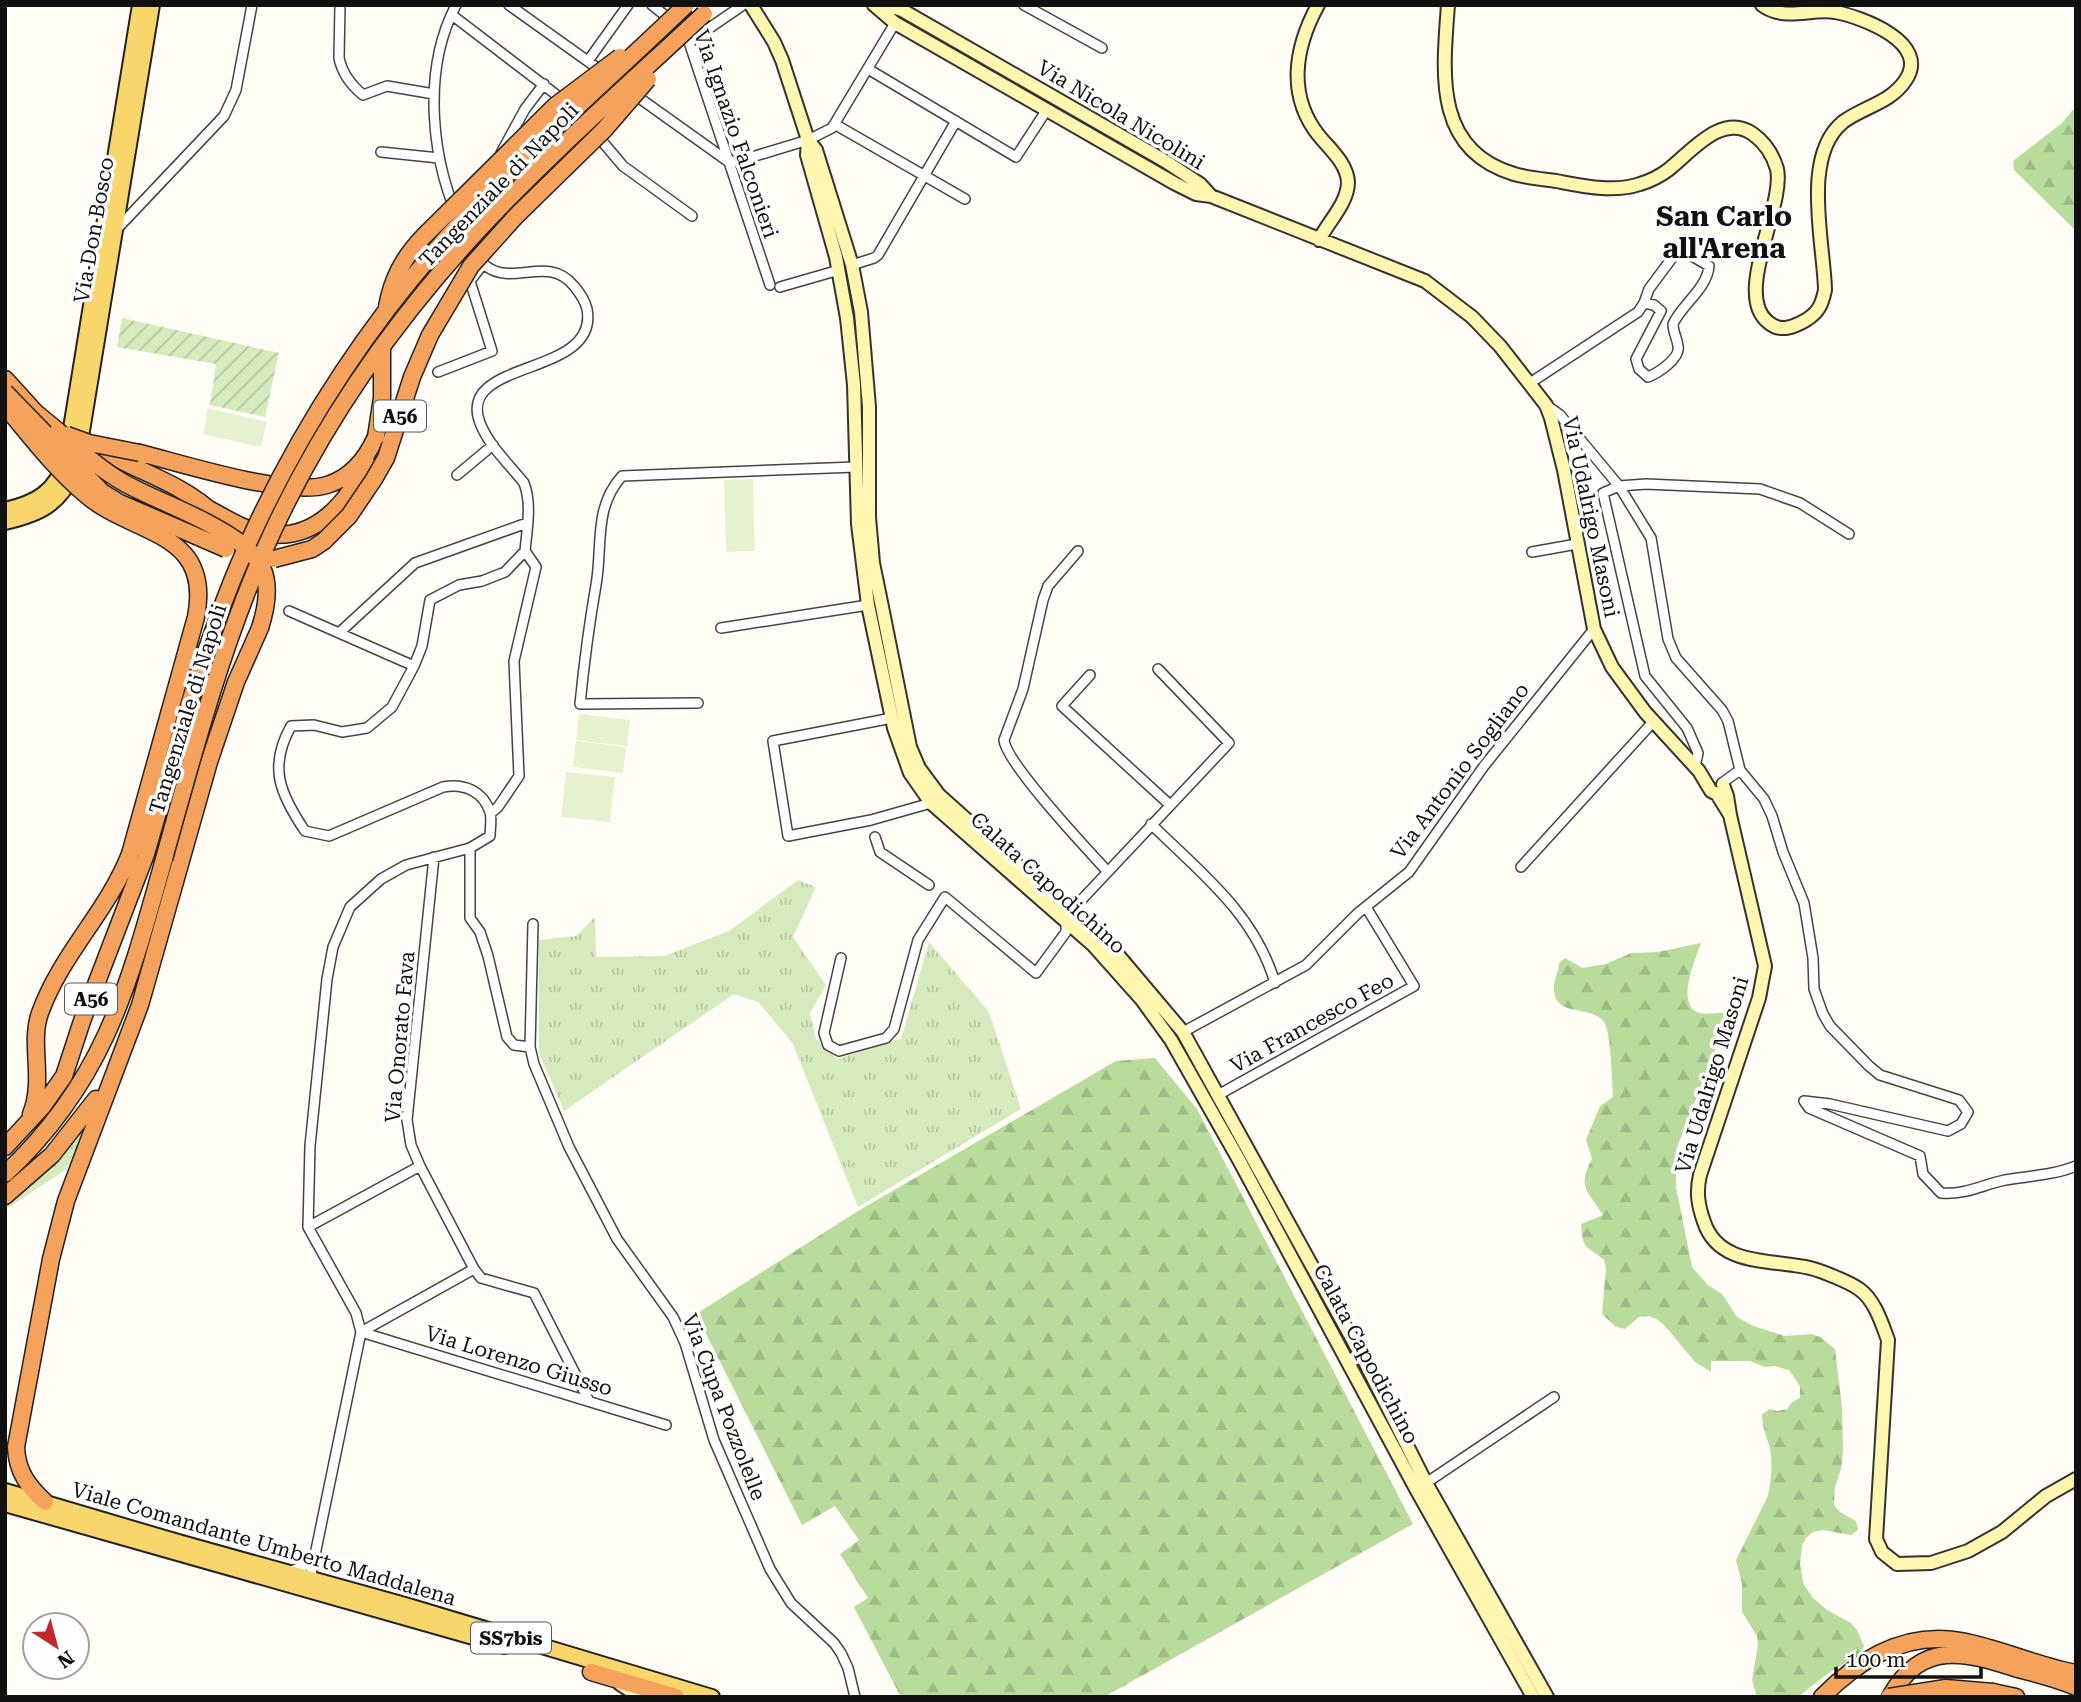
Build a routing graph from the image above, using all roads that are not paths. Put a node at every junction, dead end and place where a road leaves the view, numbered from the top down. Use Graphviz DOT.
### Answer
graph roads {
  1 [pos="140,5"];
  2 [pos="152,5"];
  3 [pos="252,5"];
  4 [pos="340,5"];
  5 [pos="509,5"];
  6 [pos="628,5"];
  7 [pos="652,5"];
  8 [pos="686,5"];
  9 [pos="743,5"];
  10 [pos="751,5"];
  11 [pos="874,5"];
  12 [pos="887,5"];
  13 [pos="1024,5"];
  14 [pos="1318,5"];
  15 [pos="1448,5"];
  16 [pos="1762,5"];
  17 [pos="455,8"];
  18 [pos="903,8"];
  19 [pos="709,9"];
  20 [pos="895,23"];
  21 [pos="665,25"];
  22 [pos="689,42"];
  23 [pos="1102,48"];
  24 [pos="588,61"];
  25 [pos="868,69"];
  26 [pos="544,84"];
  27 [pos="434,94"];
  28 [pos="1046,111"];
  29 [pos="956,121"];
  30 [pos="836,125"];
  31 [pos="126,127"];
  32 [pos="808,140"];
  33 [pos="381,152"];
  34 [pos="439,158"];
  35 [pos="729,162"];
  36 [pos="1171,166"];
  37 [pos="925,176"];
  38 [pos="1161,176"];
  39 [pos="1211,197"];
  40 [pos="965,199"];
  41 [pos="454,211"];
  42 [pos="692,216"];
  43 [pos="114,232"];
  44 [pos="1319,240"];
  45 [pos="483,264"];
  46 [pos="852,265"];
  47 [pos="839,270"];
  48 [pos="770,285"];
  49 [pos="780,288"];
  50 [pos="1644,303"];
  51 [pos="438,372"];
  52 [pos="5,379"];
  53 [pos="1530,383"];
  54 [pos="5,392"];
  55 [pos="1546,404"];
  56 [pos="5,406"];
  57 [pos="58,431"];
  58 [pos="376,437"];
  59 [pos="89,443"];
  60 [pos="493,445"];
  61 [pos="71,461"];
  62 [pos="863,467"];
  63 [pos="457,475"];
  64 [pos="1619,486"];
  65 [pos="207,508"];
  66 [pos="10,515"];
  67 [pos="527,523"];
  68 [pos="1849,534"];
  69 [pos="243,543"];
  70 [pos="1577,544"];
  71 [pos="226,549"];
  72 [pos="526,551"];
  73 [pos="1078,551"];
  74 [pos="1532,552"];
  75 [pos="274,559"];
  76 [pos="874,604"];
  77 [pos="289,611"];
  78 [pos="721,628"];
  79 [pos="1594,629"];
  80 [pos="339,633"];
  81 [pos="414,666"];
  82 [pos="1158,668"];
  83 [pos="1090,675"];
  84 [pos="698,703"];
  85 [pos="892,718"];
  86 [pos="1653,722"];
  87 [pos="1697,769"];
  88 [pos="1740,770"];
  89 [pos="1717,786"];
  90 [pos="935,799"];
  91 [pos="1170,805"];
  92 [pos="491,813"];
  93 [pos="1152,824"];
  94 [pos="875,837"];
  95 [pos="470,848"];
  96 [pos="138,854"];
  97 [pos="434,857"];
  98 [pos="163,862"];
  99 [pos="1521,867"];
  100 [pos="1107,871"];
  101 [pos="141,872"];
  102 [pos="929,886"];
  103 [pos="1366,906"];
  104 [pos="1069,916"];
  105 [pos="533,924"];
  106 [pos="70,952"];
  107 [pos="841,958"];
  108 [pos="147,982"];
  109 [pos="1275,983"];
  110 [pos="1184,1032"];
  111 [pos="1171,1040"];
  112 [pos="530,1047"];
  113 [pos="117,1063"];
  114 [pos="1218,1095"];
  115 [pos="19,1134"];
  116 [pos="5,1147"];
  117 [pos="420,1166"];
  118 [pos="2076,1166"];
  119 [pos="5,1174"];
  120 [pos="5,1196"];
  121 [pos="309,1227"];
  122 [pos="474,1269"];
  123 [pos="361,1332"];
  124 [pos="1554,1397"];
  125 [pos="589,1401"];
  126 [pos="666,1425"];
  127 [pos="2076,1479"];
  128 [pos="1421,1486"];
  129 [pos="5,1491"];
  130 [pos="45,1502"];
  131 [pos="5,1504"];
  132 [pos="176,1548"];
  133 [pos="314,1557"];
  134 [pos="286,1572"];
  135 [pos="308,1585"];
  136 [pos="591,1672"];
  137 [pos="2073,1683"];
  138 [pos="640,1697"];
  139 [pos="676,1697"];
  140 [pos="712,1697"];
  141 [pos="855,1697"];
  142 [pos="1533,1697"];
  143 [pos="1547,1697"];
  144 [pos="1822,1697"];
  145 [pos="1890,1697"];
  146 [pos="2016,1697"];
  1 -- 31 [label="main road, Via Don Bosco"];
  2 -- 31 [label="main road, Via Don Bosco"];
  3 -- 43 [label="street"];
  4 -- 27 [label="street"];
  5 -- 24 [label="street"];
  6 -- 24 [label="street"];
  7 -- 22 [label="street, Via Ignazio Falconieri"];
  8 -- 21 [label="highway, Tangenziale di Napoli, bridge"];
  9 -- 22 [label="street"];
  10 -- 32 [label="street, Calata Capodichino"];
  11 -- 20 [label="street, Via Nicola Nicolini"];
  12 -- 18 [label="street, Via Nicola Nicolini"];
  13 -- 23 [label="street"];
  14 -- 44 [label="street"];
  15 -- 16 [label="street"];
  17 -- 26 [label="street"];
  17 -- 27 [label="street"];
  18 -- 20 [label="street"];
  18 -- 36 [label="street, Via Nicola Nicolini"];
  19 -- 75 [label="highway, A56, bridge"];
  19 -- 98 [label="highway, Tangenziale di Napoli, bridge"];
  20 -- 25 [label="street"];
  20 -- 28 [label="street, Via Nicola Nicolini"];
  21 -- 58 [label="highway, bridge"];
  21 -- 96 [label="highway, Tangenziale di Napoli / A56, bridge"];
  22 -- 35 [label="street, Via Ignazio Falconieri"];
  24 -- 35 [label="street"];
  25 -- 29 [label="street"];
  25 -- 30 [label="street"];
  26 -- 41 [label="street"];
  26 -- 42 [label="street"];
  27 -- 34 [label="street"];
  28 -- 29 [label="street"];
  28 -- 38 [label="street, Via Nicola Nicolini"];
  29 -- 37 [label="street"];
  30 -- 32 [label="street"];
  30 -- 37 [label="street"];
  31 -- 43 [label="main road, Via Don Bosco"];
  31 -- 61 [label="main road, Via Don Bosco"];
  32 -- 35 [label="street"];
  32 -- 46 [label="street, Calata Capodichino"];
  32 -- 47 [label="street, Calata Capodichino"];
  33 -- 34 [label="street"];
  34 -- 41 [label="street"];
  35 -- 48 [label="street, Via Ignazio Falconieri"];
  36 -- 38 [label="street"];
  36 -- 39 [label="street, Via Nicola Nicolini"];
  37 -- 40 [label="street"];
  37 -- 46 [label="street"];
  38 -- 39 [label="street, Via Nicola Nicolini"];
  39 -- 44 [label="street"];
  41 -- 45 [label="street"];
  43 -- 61 [label="main road, Via Don Bosco"];
  44 -- 53 [label="street"];
  45 -- 51 [label="street"];
  45 -- 60 [label="street"];
  46 -- 62 [label="street, Calata Capodichino"];
  47 -- 49 [label="street"];
  47 -- 62 [label="street, Calata Capodichino"];
  50 -- 50 [label="street"];
  50 -- 53 [label="street"];
  52 -- 57 [label="highway"];
  53 -- 55 [label="street"];
  54 -- 71 [label="highway, bridge"];
  55 -- 64 [label="street"];
  55 -- 70 [label="street, Via Udalrigo Masoni"];
  56 -- 96 [label="highway, bridge"];
  57 -- 59 [label="highway, bridge"];
  57 -- 69 [label="highway, bridge"];
  58 -- 59 [label="highway, bridge"];
  58 -- 65 [label="highway, bridge"];
  59 -- 65 [label="highway"];
  60 -- 63 [label="street"];
  60 -- 67 [label="street"];
  61 -- 66 [label="main road"];
  62 -- 76 [label="street, Calata Capodichino"];
  62 -- 84 [label="street"];
  64 -- 68 [label="street"];
  64 -- 87 [label="street"];
  64 -- 88 [label="street"];
  65 -- 69 [label="highway, bridge"];
  67 -- 72 [label="street"];
  67 -- 80 [label="street"];
  69 -- 108 [label="highway, bridge"];
  70 -- 74 [label="street"];
  70 -- 79 [label="street, Via Udalrigo Masoni"];
  72 -- 81 [label="street"];
  72 -- 92 [label="street"];
  73 -- 100 [label="street"];
  76 -- 78 [label="street"];
  76 -- 85 [label="street, Calata Capodichino"];
  76 -- 90 [label="street, Calata Capodichino"];
  77 -- 80 [label="street"];
  79 -- 86 [label="street, Via Udalrigo Masoni"];
  79 -- 103 [label="street, Via Antonio Sogliano"];
  80 -- 81 [label="street"];
  81 -- 92 [label="street"];
  82 -- 91 [label="street"];
  83 -- 91 [label="street"];
  85 -- 90 [label="street, Calata Capodichino"];
  85 -- 90 [label="street"];
  86 -- 87 [label="street, Via Udalrigo Masoni"];
  86 -- 99 [label="street"];
  87 -- 89 [label="street, Via Udalrigo Masoni"];
  88 -- 89 [label="street"];
  88 -- 118 [label="street"];
  89 -- 127 [label="street, Via Udalrigo Masoni"];
  90 -- 104 [label="street, Calata Capodichino"];
  91 -- 93 [label="street"];
  92 -- 95 [label="street"];
  93 -- 100 [label="street"];
  93 -- 109 [label="street"];
  94 -- 102 [label="street"];
  95 -- 97 [label="street"];
  95 -- 112 [label="street"];
  96 -- 101 [label="highway, Tangenziale di Napoli / A56"];
  96 -- 106 [label="highway"];
  97 -- 117 [label="street, Via Onorato Fava"];
  97 -- 121 [label="street"];
  98 -- 108 [label="highway"];
  98 -- 119 [label="highway, Tangenziale di Napoli / A56"];
  100 -- 104 [label="street"];
  101 -- 106 [label="highway"];
  101 -- 115 [label="highway, Tangenziale di Napoli / A56"];
  103 -- 109 [label="street, Via Antonio Sogliano"];
  103 -- 114 [label="street, Via Francesco Feo"];
  104 -- 107 [label="street"];
  104 -- 110 [label="street, Calata Capodichino"];
  104 -- 111 [label="street, Calata Capodichino"];
  105 -- 112 [label="street, Via Cupa Pozzolelle"];
  106 -- 115 [label="highway, Tangenziale di Napoli"];
  108 -- 113 [label="highway"];
  109 -- 110 [label="street, Via Antonio Sogliano"];
  110 -- 111 [label="street, Via Antonio Sogliano"];
  110 -- 114 [label="street, Calata Capodichino"];
  111 -- 128 [label="street, Calata Capodichino"];
  112 -- 141 [label="street, Via Cupa Pozzolelle"];
  113 -- 120 [label="highway"];
  113 -- 130 [label="highway"];
  114 -- 128 [label="street, Calata Capodichino"];
  115 -- 116 [label="highway, Tangenziale di Napoli / A56"];
  117 -- 121 [label="street"];
  117 -- 122 [label="street, Via Onorato Fava"];
  121 -- 123 [label="street"];
  122 -- 123 [label="street"];
  122 -- 125 [label="street"];
  123 -- 125 [label="street, Via Lorenzo Giusso"];
  123 -- 133 [label="street"];
  124 -- 128 [label="street"];
  125 -- 126 [label="street, Via Lorenzo Giusso"];
  128 -- 142 [label="street, Calata Capodichino"];
  128 -- 143 [label="street, Calata Capodichino"];
  129 -- 130 [label="main road, Viale Comandante Umberto Maddalena / SS7bis"];
  130 -- 132 [label="main road, Viale Comandante Umberto Maddalena / SS7bis"];
  131 -- 132 [label="main road, Viale Comandante Umberto Maddalena / SS7bis"];
  132 -- 134 [label="main road, Viale Comandante Umberto Maddalena / SS7bis"];
  132 -- 135 [label="main road, Viale Comandante Umberto Maddalena / SS7bis"];
  133 -- 134 [label="street"];
  133 -- 135 [label="street"];
  134 -- 135 [label="main road, Viale Comandante Umberto Maddalena / SS7bis"];
  135 -- 136 [label="main road, Viale Comandante Umberto Maddalena / SS7bis"];
  135 -- 140 [label="main road, Viale Comandante Umberto Maddalena / SS7bis"];
  136 -- 138 [label="street, Viale Comandante Umberto Maddalena / SS7bis"];
  136 -- 139 [label="highway"];
  137 -- 144 [label="highway"];
  137 -- 145 [label="highway"];
  145 -- 146 [label="highway, bridge"];
}
